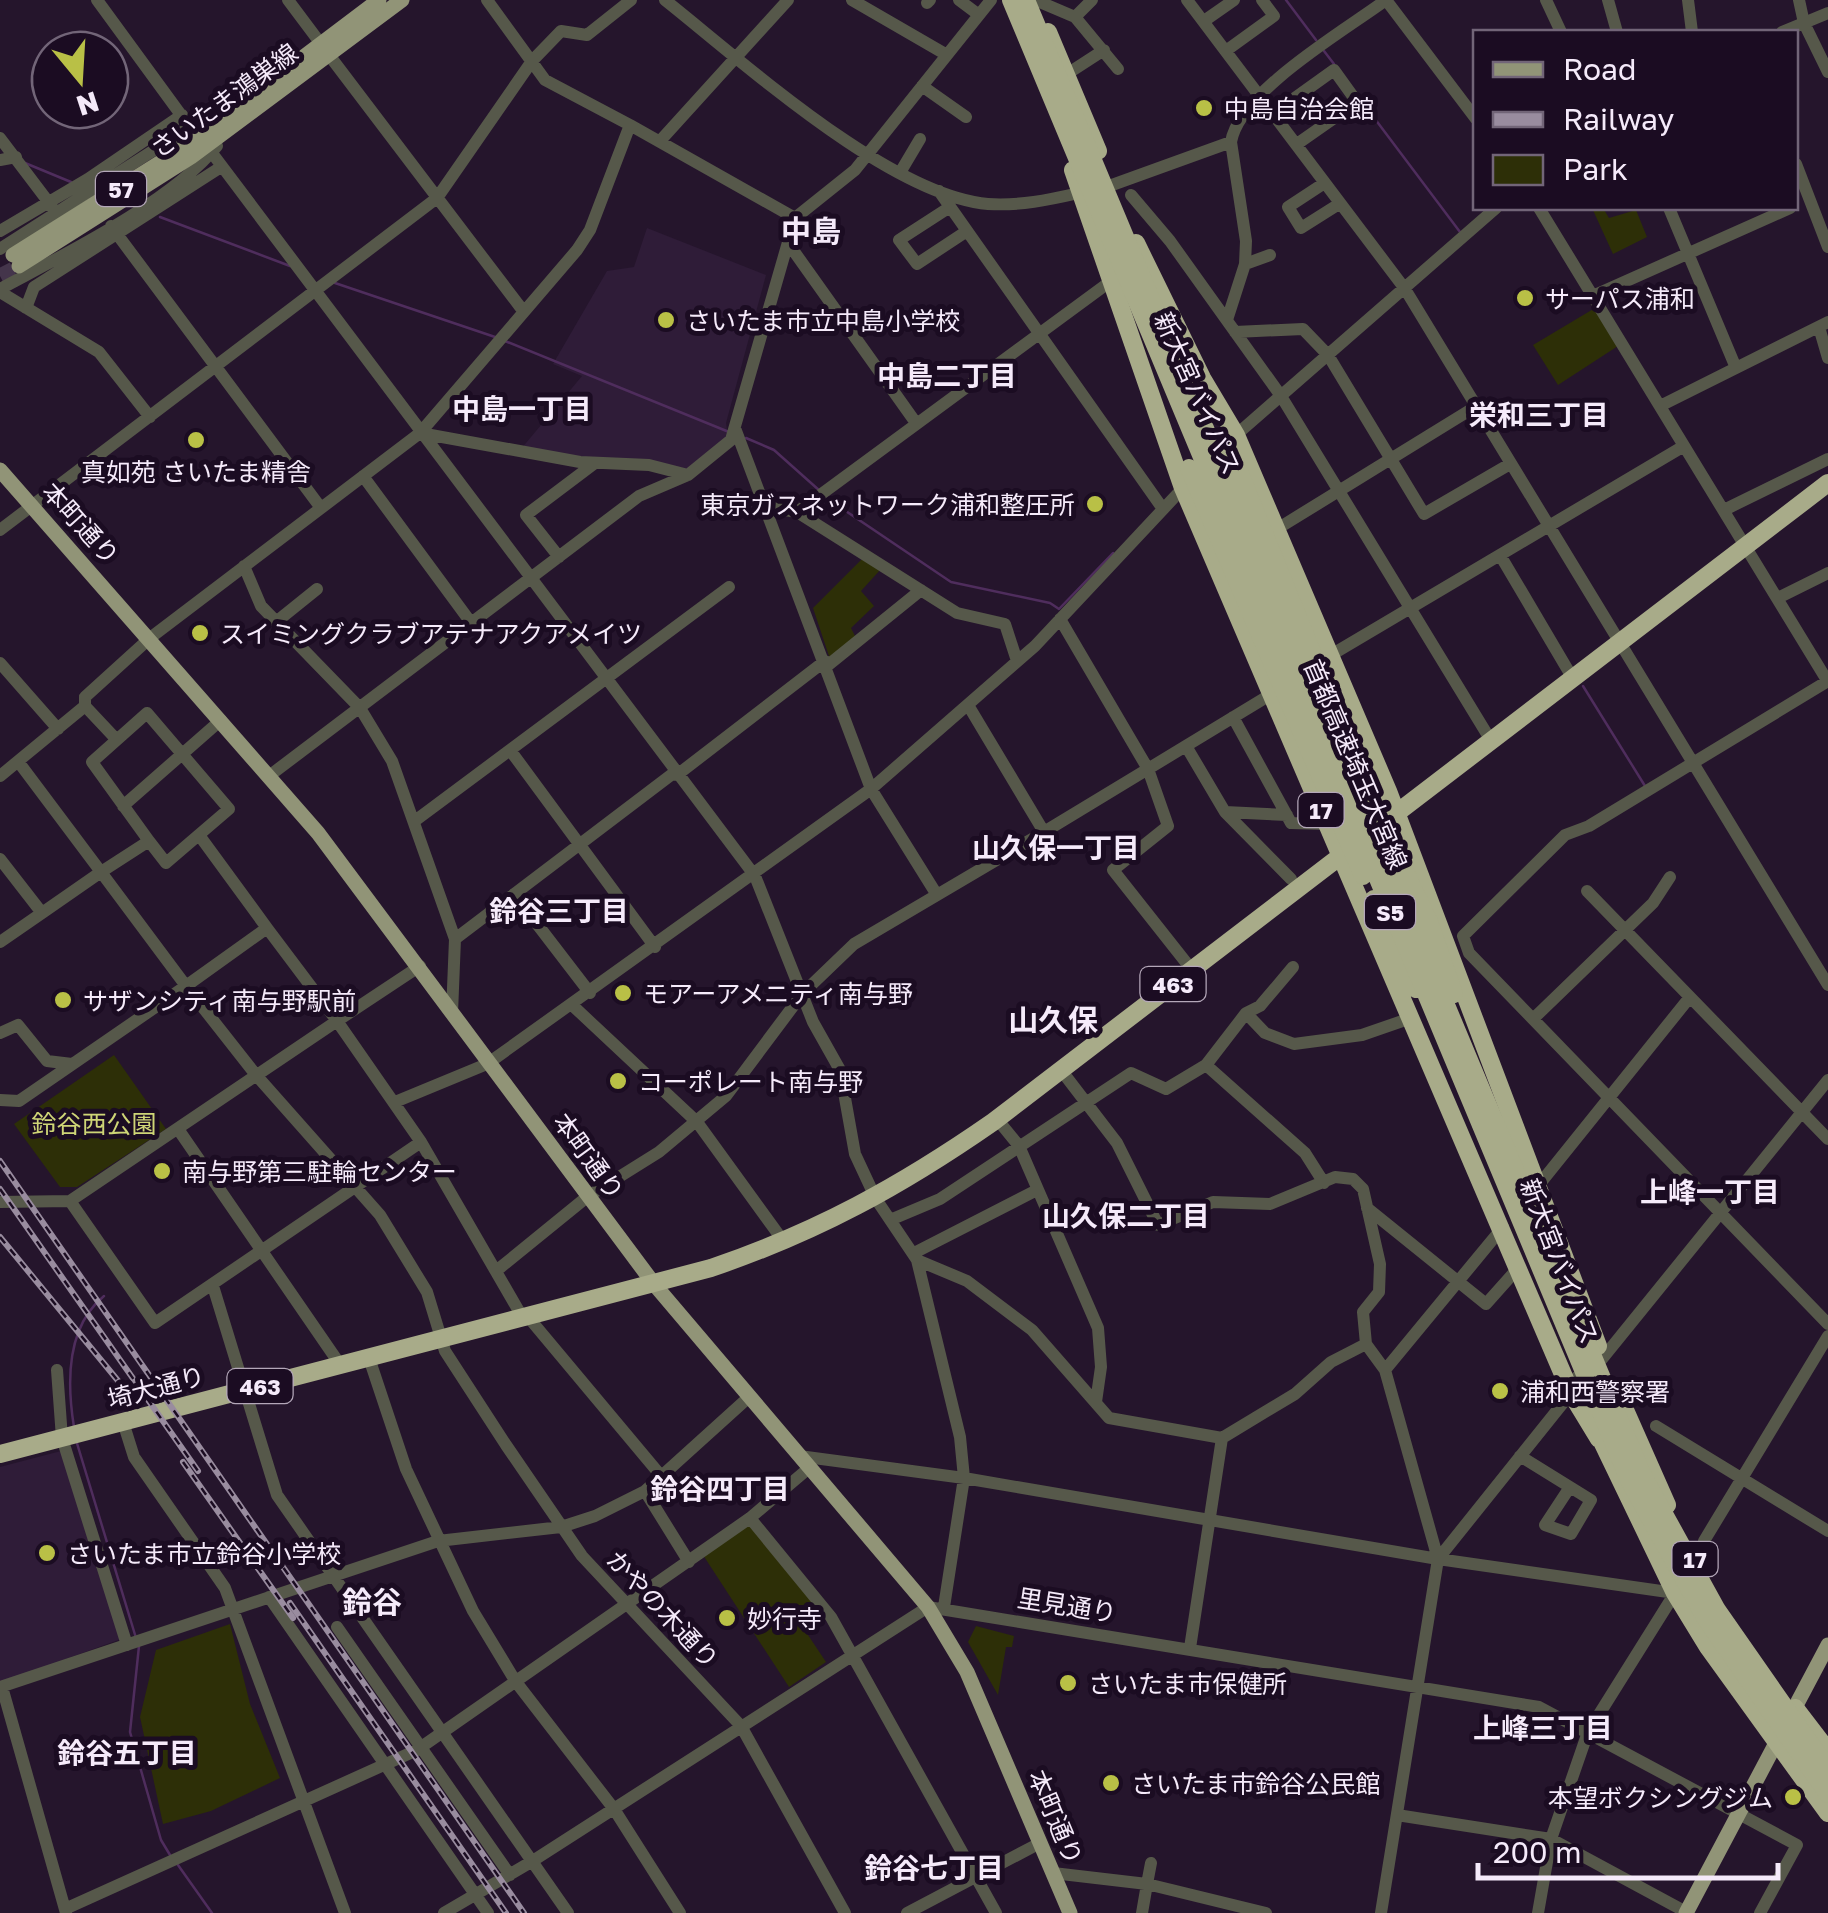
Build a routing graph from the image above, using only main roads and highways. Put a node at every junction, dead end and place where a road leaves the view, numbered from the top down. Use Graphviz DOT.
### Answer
graph roads {
  1 [pos="379,0"];
  2 [pos="402,0"];
  3 [pos="1002,0"];
  4 [pos="1011,0"];
  5 [pos="1026,0"];
  6 [pos="1034,0"];
  7 [pos="325,49"];
  8 [pos="1073,170"];
  9 [pos="1131,234"];
  10 [pos="10,257"];
  11 [pos="1138,350"];
  12 [pos="1233,442"];
  13 [pos="0,470"];
  14 [pos="1828,483"];
  15 [pos="1396,811"];
  16 [pos="1340,854"];
  17 [pos="1437,1024"];
  18 [pos="1564,1283"];
  19 [pos="654,1284"];
  20 [pos="1600,1353"];
  21 [pos="1574,1385"];
  22 [pos="0,1454"];
  23 [pos="1828,1645"];
  24 [pos="1794,1707"];
  25 [pos="1776,1742"];
  26 [pos="1828,1750"];
  27 [pos="1828,1770"];
  28 [pos="1828,1794"];
  29 [pos="1828,1814"];
  30 [pos="1070,1913"];
  31 [pos="1687,1913"];
  1 -- 7 [label="main road, さいたま鴻巣線 / 57"];
  2 -- 7 [label="main road, さいたま鴻巣線 / 57"];
  3 -- 8 [label="highway, 新大宮バイパス / 17"];
  4 -- 17 [label="highway, 首都高速埼玉大宮線 / S5, bridge"];
  5 -- 18 [label="highway, 首都高速埼玉大宮線 / S5, bridge"];
  6 -- 9 [label="highway, 新大宮バイパス / 17"];
  7 -- 10 [label="main road, さいたま鴻巣線 / 57"];
  8 -- 9 [label="highway, 新大宮バイパス / 17"];
  8 -- 11 [label="highway, 17"];
  9 -- 12 [label="highway, 17"];
  11 -- 16 [label="highway, 17"];
  11 -- 17 [label="highway, bridge"];
  12 -- 15 [label="highway, 17"];
  12 -- 18 [label="highway, bridge"];
  13 -- 19 [label="main road, 本町通り"];
  14 -- 15 [label="highway, 463"];
  15 -- 16 [label="highway, 463"];
  15 -- 20 [label="highway, 17"];
  16 -- 19 [label="highway, 463"];
  16 -- 21 [label="highway, 17"];
  17 -- 28 [label="highway, 首都高速埼玉大宮線 / S5, bridge"];
  18 -- 27 [label="highway, 首都高速埼玉大宮線 / S5, bridge"];
  19 -- 22 [label="highway, 埼大通り / 463"];
  19 -- 30 [label="main road, 本町通り"];
  20 -- 21 [label="highway, 新大宮バイパス / 17"];
  20 -- 24 [label="highway, 新大宮バイパス / 17"];
  21 -- 25 [label="highway, 17"];
  23 -- 24 [label="main road"];
  24 -- 25 [label="main road"];
  24 -- 26 [label="highway, 新大宮バイパス / 17"];
  25 -- 29 [label="highway, 17"];
  25 -- 31 [label="main road"];
}
